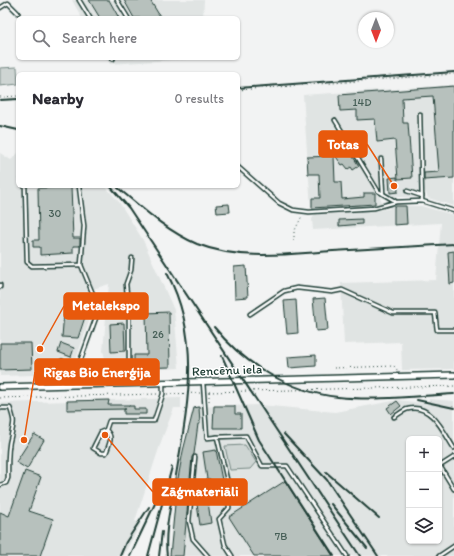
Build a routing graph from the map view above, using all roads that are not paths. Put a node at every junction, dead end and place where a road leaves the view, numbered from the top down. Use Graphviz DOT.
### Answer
graph roads {
  1 [pos="79,0"];
  2 [pos="117,0"];
  3 [pos="0,8"];
  4 [pos="18,13"];
  5 [pos="89,16"];
  6 [pos="127,16"];
  7 [pos="420,114"];
  8 [pos="334,120"];
  9 [pos="381,159"];
  10 [pos="240,169"];
  11 [pos="25,188"];
  12 [pos="79,188"];
  13 [pos="407,191"];
  14 [pos="383,194"];
  15 [pos="422,196"];
  16 [pos="422,201"];
  17 [pos="396,202"];
  18 [pos="454,211"];
  19 [pos="132,258"];
  20 [pos="81,265"];
  21 [pos="250,314"];
  22 [pos="454,330"];
  23 [pos="62,361"];
  24 [pos="41,364"];
  25 [pos="454,375"];
  26 [pos="203,382"];
  27 [pos="163,383"];
  28 [pos="129,384"];
  29 [pos="42,386"];
  30 [pos="62,386"];
  31 [pos="75,386"];
  32 [pos="0,387"];
  33 [pos="0,408"];
  34 [pos="394,417"];
  35 [pos="106,430"];
  36 [pos="217,438"];
  37 [pos="454,448"];
  38 [pos="196,457"];
  39 [pos="454,457"];
  40 [pos="0,485"];
  41 [pos="454,489"];
  42 [pos="454,546"];
  43 [pos="208,556"];
  44 [pos="232,556"];
  45 [pos="346,556"];
  46 [pos="440,556"];
  1 -- 5 [label="lane"];
  2 -- 6 [label="lane"];
  3 -- 4 [label="lane"];
  7 -- 15 [label="lane"];
  8 -- 14 [label="lane"];
  9 -- 14 [label="lane"];
  10 -- 17 [label="lane"];
  11 -- 20 [label="lane"];
  12 -- 20 [label="lane"];
  13 -- 15 [label="lane"];
  14 -- 17 [label="lane"];
  15 -- 16 [label="lane"];
  16 -- 17 [label="lane"];
  16 -- 18 [label="lane"];
  19 -- 28 [label="lane"];
  20 -- 31 [label="lane"];
  21 -- 22 [label="lane"];
  23 -- 30 [label="lane"];
  24 -- 29 [label="lane"];
  25 -- 26 [label="street, Rencēnu iela"];
  26 -- 27 [label="street, Rencēnu iela"];
  26 -- 36 [label="lane"];
  27 -- 28 [label="street, Rencēnu iela"];
  27 -- 35 [label="lane"];
  28 -- 31 [label="street, Rencēnu iela"];
  29 -- 30 [label="street, Rencēnu iela"];
  29 -- 32 [label="street, Rencēnu iela"];
  30 -- 31 [label="street, Rencēnu iela"];
  33 -- 40 [label="lane"];
  34 -- 37 [label="lane"];
  35 -- 35 [label="lane"];
  36 -- 44 [label="lane"];
  36 -- 45 [label="lane"];
  38 -- 43 [label="lane"];
  39 -- 41 [label="lane"];
  42 -- 46 [label="lane"];
}
